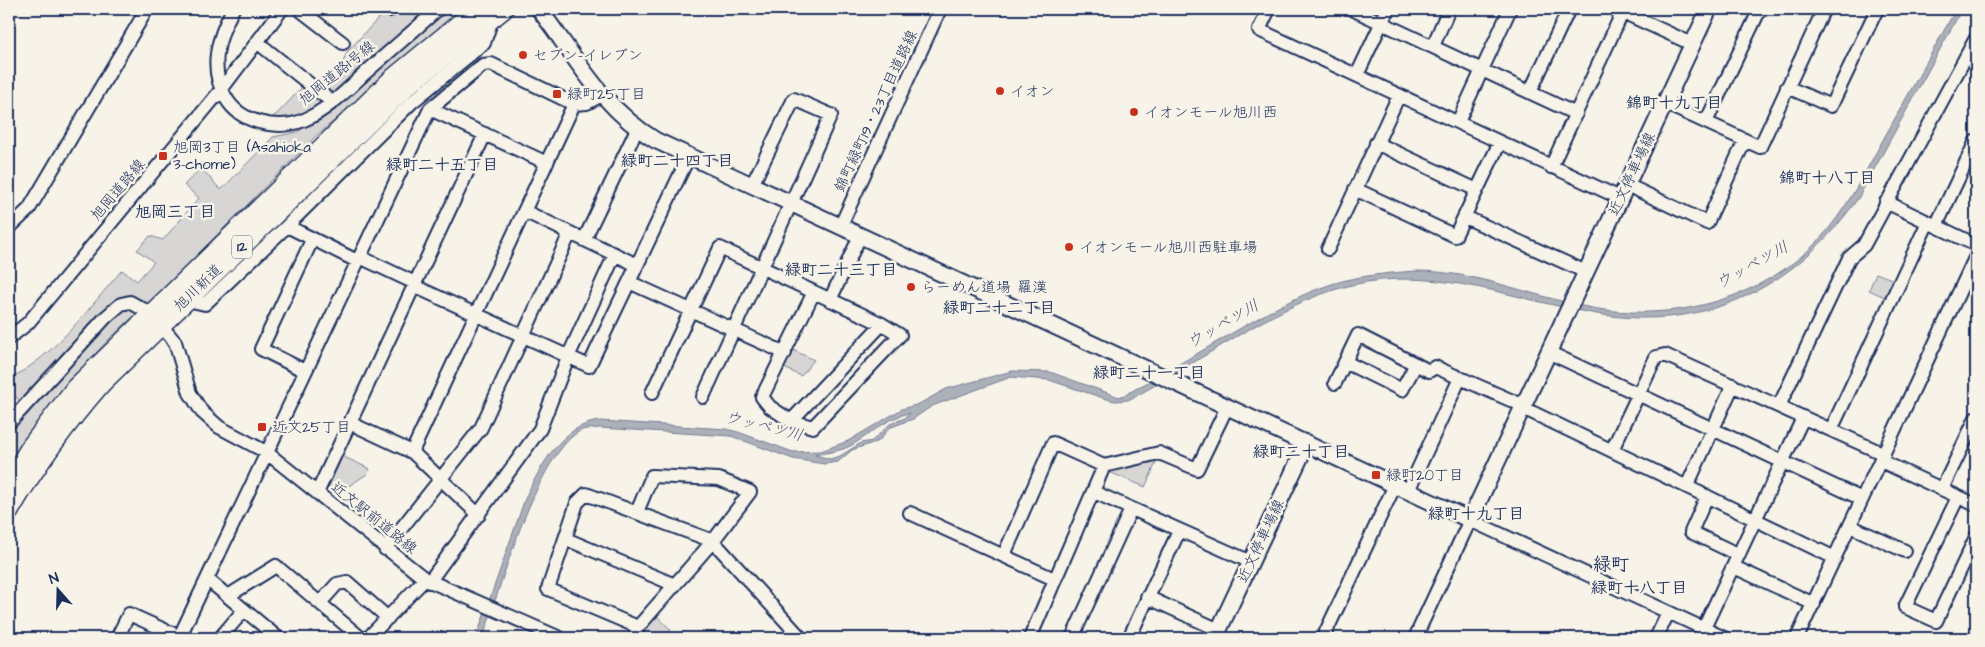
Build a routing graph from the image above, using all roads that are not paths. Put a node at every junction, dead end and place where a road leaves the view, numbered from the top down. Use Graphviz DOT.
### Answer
graph roads {
  1 [pos="147,9"];
  2 [pos="233,9"];
  3 [pos="282,9"];
  4 [pos="299,9"];
  5 [pos="438,9"];
  6 [pos="477,9"];
  7 [pos="538,9"];
  8 [pos="940,9"];
  9 [pos="1269,9"];
  10 [pos="1352,9"];
  11 [pos="1388,9"];
  12 [pos="1450,9"];
  13 [pos="1510,9"];
  14 [pos="1568,9"];
  15 [pos="1709,9"];
  16 [pos="1760,9"];
  17 [pos="1824,9"];
  18 [pos="1877,9"];
  19 [pos="1621,10"];
  20 [pos="498,13"];
  21 [pos="1382,23"];
  22 [pos="1976,38"];
  23 [pos="257,42"];
  24 [pos="343,43"];
  25 [pos="1692,44"];
  26 [pos="1433,46"];
  27 [pos="1482,70"];
  28 [pos="1357,75"];
  29 [pos="1787,87"];
  30 [pos="222,90"];
  31 [pos="1530,92"];
  32 [pos="1399,95"];
  33 [pos="602,96"];
  34 [pos="332,102"];
  35 [pos="1664,103"];
  36 [pos="574,104"];
  37 [pos="430,109"];
  38 [pos="1576,114"];
  39 [pos="1458,122"];
  40 [pos="1706,122"];
  41 [pos="637,129"];
  42 [pos="485,134"];
  43 [pos="1745,140"];
  44 [pos="1976,141"];
  45 [pos="1500,142"];
  46 [pos="1376,143"];
  47 [pos="689,156"];
  48 [pos="546,163"];
  49 [pos="1551,167"];
  50 [pos="752,186"];
  51 [pos="1355,189"];
  52 [pos="1477,190"];
  53 [pos="1624,192"];
  54 [pos="1886,202"];
  55 [pos="792,204"];
  56 [pos="524,211"];
  57 [pos="1464,217"];
  58 [pos="1932,224"];
  59 [pos="287,226"];
  60 [pos="840,227"];
  61 [pos="9,228"];
  62 [pos="570,233"];
  63 [pos="860,236"];
  64 [pos="312,240"];
  65 [pos="584,240"];
  66 [pos="1976,245"];
  67 [pos="1328,249"];
  68 [pos="615,254"];
  69 [pos="1976,256"];
  70 [pos="358,259"];
  71 [pos="637,265"];
  72 [pos="762,268"];
  73 [pos="1583,278"];
  74 [pos="629,282"];
  75 [pos="415,284"];
  76 [pos="814,292"];
  77 [pos="186,300"];
  78 [pos="830,300"];
  79 [pos="690,310"];
  80 [pos="477,314"];
  81 [pos="156,319"];
  82 [pos="882,324"];
  83 [pos="734,330"];
  84 [pos="523,336"];
  85 [pos="9,338"];
  86 [pos="1548,352"];
  87 [pos="785,353"];
  88 [pos="568,357"];
  89 [pos="1345,362"];
  90 [pos="1416,364"];
  91 [pos="305,371"];
  92 [pos="1460,378"];
  93 [pos="1335,384"];
  94 [pos="1733,386"];
  95 [pos="652,393"];
  96 [pos="1639,394"];
  97 [pos="703,398"];
  98 [pos="1779,406"];
  99 [pos="1227,407"];
  100 [pos="1523,407"];
  101 [pos="1804,418"];
  102 [pos="1976,418"];
  103 [pos="791,421"];
  104 [pos="9,423"];
  105 [pos="350,423"];
  106 [pos="1713,429"];
  107 [pos="1831,430"];
  108 [pos="1307,443"];
  109 [pos="1612,450"];
  110 [pos="266,452"];
  111 [pos="412,452"];
  112 [pos="1883,458"];
  113 [pos="1782,462"];
  114 [pos="1104,466"];
  115 [pos="441,480"];
  116 [pos="9,482"];
  117 [pos="1687,486"];
  118 [pos="1401,488"];
  119 [pos="1942,489"];
  120 [pos="1094,492"];
  121 [pos="317,493"];
  122 [pos="1707,496"];
  123 [pos="1958,497"];
  124 [pos="1862,499"];
  125 [pos="1976,505"];
  126 [pos="1131,509"];
  127 [pos="9,512"];
  128 [pos="637,512"];
  129 [pos="910,513"];
  130 [pos="479,515"];
  131 [pos="1470,520"];
  132 [pos="1755,520"];
  133 [pos="1850,526"];
  134 [pos="1179,531"];
  135 [pos="1976,537"];
  136 [pos="566,539"];
  137 [pos="712,541"];
  138 [pos="385,549"];
  139 [pos="1905,551"];
  140 [pos="1004,555"];
  141 [pos="1835,558"];
  142 [pos="1736,561"];
  143 [pos="1251,562"];
  144 [pos="207,579"];
  145 [pos="1054,579"];
  146 [pos="427,581"];
  147 [pos="675,585"];
  148 [pos="228,596"];
  149 [pos="1147,597"];
  150 [pos="320,604"];
  151 [pos="1814,604"];
  152 [pos="244,610"];
  153 [pos="1668,613"];
  154 [pos="388,618"];
  155 [pos="1704,628"];
  156 [pos="637,633"];
  157 [pos="1217,634"];
  158 [pos="117,638"];
  159 [pos="180,638"];
  160 [pos="220,638"];
  161 [pos="278,638"];
  162 [pos="361,638"];
  163 [pos="368,638"];
  164 [pos="560,638"];
  165 [pos="801,638"];
  166 [pos="1030,638"];
  167 [pos="1072,638"];
  168 [pos="1129,638"];
  169 [pos="1323,638"];
  170 [pos="1415,638"];
  171 [pos="1656,638"];
  172 [pos="1724,638"];
  173 [pos="1797,638"];
  1 -- 61 [label="street"];
  2 -- 30 [label="street, 旭岡道路1号線"];
  3 -- 23 [label="street, 旭岡道路線"];
  4 -- 24 [label="street"];
  5 -- 34 [label="street, 旭岡道路1号線"];
  6 -- 81 [label="highway, 旭川新道 / 12"];
  7 -- 33 [label="main road"];
  8 -- 60 [label="street, 錦町緑町19・23丁目道路線"];
  9 -- 28 [label="street"];
  10 -- 21 [label="street"];
  11 -- 21 [label="street"];
  12 -- 26 [label="street"];
  13 -- 27 [label="street"];
  14 -- 31 [label="street"];
  15 -- 25 [label="main road, 近文停車場線"];
  16 -- 40 [label="street"];
  17 -- 29 [label="street"];
  18 -- 29 [label="street"];
  19 -- 25 [label="street"];
  19 -- 38 [label="street"];
  20 -- 59 [label="street"];
  20 -- 77 [label="highway, 旭川新道 / 12"];
  21 -- 26 [label="street"];
  21 -- 28 [label="street"];
  22 -- 54 [label="street"];
  23 -- 30 [label="street, 旭岡道路線"];
  23 -- 34 [label="street"];
  25 -- 35 [label="main road, 近文停車場線"];
  26 -- 27 [label="street"];
  27 -- 31 [label="street"];
  27 -- 39 [label="street"];
  28 -- 32 [label="street"];
  29 -- 43 [label="street"];
  30 -- 34 [label="street, 旭岡道路1号線"];
  30 -- 85 [label="street, 旭岡道路線"];
  31 -- 38 [label="street"];
  32 -- 39 [label="street"];
  32 -- 46 [label="street"];
  33 -- 36 [label="street"];
  33 -- 41 [label="main road"];
  35 -- 40 [label="street"];
  35 -- 53 [label="main road, 近文停車場線"];
  36 -- 37 [label="street"];
  36 -- 48 [label="street"];
  37 -- 42 [label="street"];
  37 -- 70 [label="street"];
  38 -- 49 [label="street"];
  39 -- 45 [label="street"];
  40 -- 43 [label="street"];
  41 -- 47 [label="main road"];
  41 -- 65 [label="street"];
  42 -- 48 [label="street"];
  42 -- 75 [label="street"];
  43 -- 53 [label="street"];
  44 -- 58 [label="street"];
  45 -- 49 [label="street"];
  45 -- 52 [label="street"];
  46 -- 51 [label="street"];
  46 -- 52 [label="street"];
  47 -- 50 [label="main road"];
  47 -- 71 [label="street"];
  48 -- 56 [label="street"];
  49 -- 53 [label="street"];
  50 -- 55 [label="main road"];
  50 -- 55 [label="street"];
  51 -- 57 [label="street"];
  51 -- 67 [label="street"];
  52 -- 57 [label="street"];
  53 -- 73 [label="main road, 近文停車場線"];
  54 -- 58 [label="street"];
  54 -- 98 [label="street"];
  55 -- 60 [label="main road"];
  55 -- 72 [label="street"];
  56 -- 62 [label="street"];
  56 -- 80 [label="street"];
  57 -- 73 [label="street"];
  58 -- 66 [label="street"];
  58 -- 107 [label="street"];
  59 -- 64 [label="street"];
  59 -- 77 [label="street"];
  60 -- 63 [label="main road"];
  62 -- 65 [label="street"];
  62 -- 84 [label="street"];
  63 -- 78 [label="street"];
  63 -- 99 [label="main road"];
  64 -- 70 [label="street"];
  64 -- 91 [label="street"];
  65 -- 68 [label="street"];
  68 -- 71 [label="street"];
  68 -- 88 [label="street"];
  69 -- 112 [label="street"];
  70 -- 75 [label="street"];
  70 -- 91 [label="street"];
  71 -- 74 [label="street"];
  72 -- 76 [label="street"];
  72 -- 79 [label="street"];
  72 -- 83 [label="street"];
  73 -- 86 [label="main road, 近文停車場線"];
  74 -- 79 [label="street"];
  74 -- 88 [label="street"];
  75 -- 80 [label="street"];
  75 -- 105 [label="street"];
  76 -- 78 [label="street"];
  76 -- 87 [label="street"];
  77 -- 81 [label="highway, 旭川新道 / 12"];
  78 -- 82 [label="street"];
  79 -- 83 [label="street"];
  79 -- 95 [label="street"];
  80 -- 84 [label="street"];
  80 -- 111 [label="street"];
  81 -- 104 [label="street"];
  81 -- 110 [label="street, 近文駅前道路線"];
  81 -- 116 [label="highway, 旭川新道 / 12"];
  81 -- 127 [label="highway, 旭川新道 / 12"];
  82 -- 103 [label="street"];
  82 -- 103 [label="street"];
  83 -- 87 [label="street"];
  83 -- 97 [label="street"];
  84 -- 88 [label="street"];
  84 -- 115 [label="street"];
  86 -- 96 [label="street"];
  86 -- 100 [label="main road"];
  87 -- 103 [label="street"];
  88 -- 130 [label="street"];
  89 -- 90 [label="street"];
  89 -- 90 [label="street"];
  89 -- 93 [label="street"];
  90 -- 92 [label="street"];
  91 -- 110 [label="street"];
  92 -- 100 [label="street"];
  92 -- 118 [label="street"];
  94 -- 96 [label="street"];
  94 -- 98 [label="street"];
  94 -- 106 [label="street"];
  96 -- 106 [label="street"];
  96 -- 109 [label="street"];
  98 -- 101 [label="street"];
  99 -- 108 [label="main road"];
  99 -- 114 [label="street"];
  100 -- 109 [label="street"];
  100 -- 131 [label="main road"];
  101 -- 107 [label="street"];
  101 -- 113 [label="street"];
  102 -- 119 [label="street"];
  105 -- 111 [label="street"];
  105 -- 121 [label="street"];
  106 -- 113 [label="street"];
  106 -- 117 [label="street"];
  107 -- 112 [label="street"];
  108 -- 118 [label="main road"];
  108 -- 143 [label="main road, 近文停車場線"];
  109 -- 117 [label="street"];
  110 -- 121 [label="street, 近文駅前道路線"];
  110 -- 144 [label="street"];
  111 -- 115 [label="street"];
  112 -- 119 [label="street"];
  112 -- 124 [label="street"];
  113 -- 124 [label="street"];
  113 -- 132 [label="street"];
  114 -- 120 [label="street"];
  114 -- 140 [label="street"];
  115 -- 130 [label="street"];
  115 -- 138 [label="street"];
  117 -- 122 [label="street"];
  118 -- 131 [label="main road"];
  118 -- 169 [label="street"];
  119 -- 123 [label="street"];
  120 -- 126 [label="street"];
  120 -- 145 [label="street"];
  121 -- 138 [label="street, 近文駅前道路線"];
  122 -- 132 [label="street"];
  122 -- 142 [label="street"];
  123 -- 125 [label="street"];
  123 -- 135 [label="street"];
  124 -- 133 [label="street"];
  126 -- 134 [label="street"];
  126 -- 167 [label="street"];
  128 -- 136 [label="street"];
  128 -- 137 [label="street"];
  128 -- 137 [label="street"];
  129 -- 140 [label="street"];
  130 -- 146 [label="street"];
  131 -- 153 [label="street"];
  131 -- 170 [label="street"];
  132 -- 141 [label="street"];
  132 -- 142 [label="street"];
  133 -- 139 [label="street"];
  133 -- 141 [label="street"];
  134 -- 143 [label="street"];
  134 -- 149 [label="street"];
  136 -- 147 [label="street"];
  136 -- 156 [label="street"];
  137 -- 147 [label="street"];
  137 -- 165 [label="street"];
  138 -- 146 [label="street, 近文駅前道路線"];
  140 -- 145 [label="street"];
  141 -- 151 [label="street"];
  142 -- 151 [label="street"];
  142 -- 155 [label="street"];
  143 -- 157 [label="main road, 近文停車場線"];
  144 -- 148 [label="street"];
  144 -- 159 [label="street"];
  145 -- 166 [label="street"];
  146 -- 154 [label="street"];
  146 -- 164 [label="street, 近文駅前道路線"];
  147 -- 156 [label="street"];
  148 -- 150 [label="street"];
  148 -- 152 [label="street"];
  149 -- 157 [label="street"];
  149 -- 168 [label="street"];
  150 -- 154 [label="street"];
  150 -- 162 [label="street"];
  151 -- 173 [label="street"];
  152 -- 160 [label="street"];
  152 -- 161 [label="street"];
  153 -- 155 [label="street"];
  153 -- 171 [label="street"];
  154 -- 163 [label="street"];
  155 -- 172 [label="street"];
  158 -- 159 [label="street"];
}
